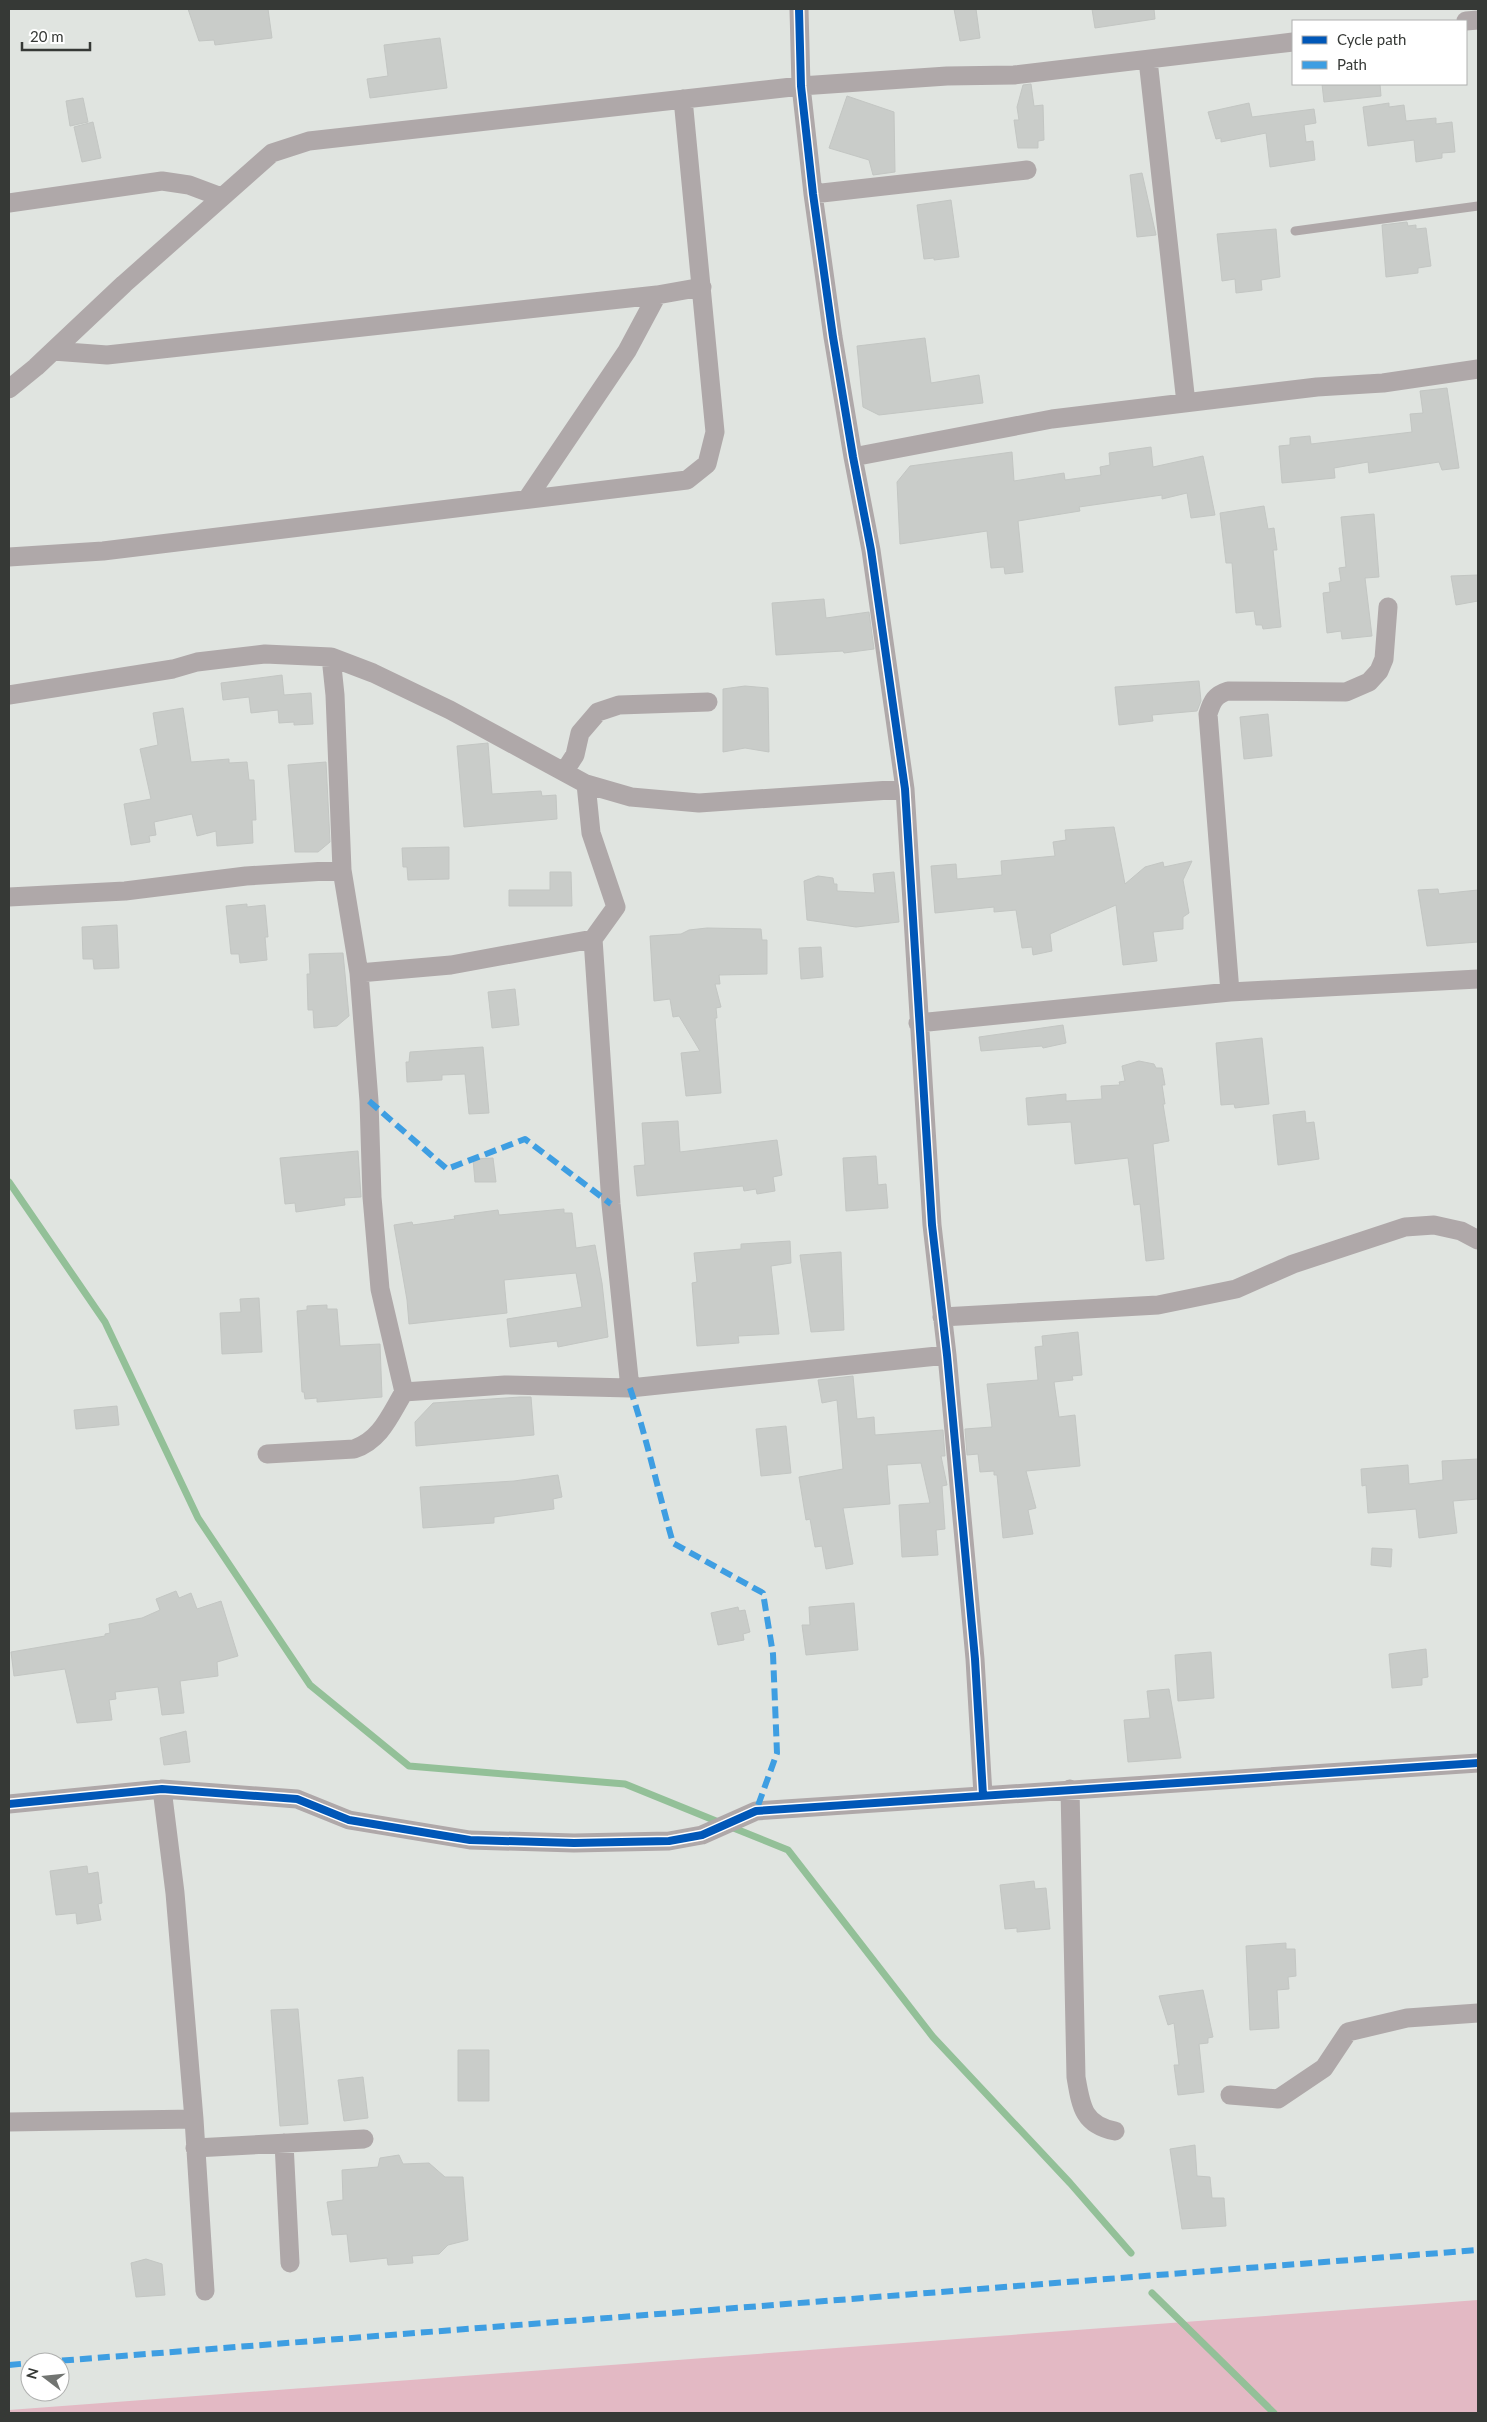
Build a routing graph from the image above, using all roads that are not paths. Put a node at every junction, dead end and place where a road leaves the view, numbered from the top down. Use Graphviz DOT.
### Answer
graph roads {
  1 [pos="799,9"];
  2 [pos="1292,42"];
  3 [pos="1148,60"];
  4 [pos="801,86"];
  5 [pos="683,99"];
  6 [pos="1027,170"];
  7 [pos="813,194"];
  8 [pos="222,197"];
  9 [pos="9,203"];
  10 [pos="1478,206"];
  11 [pos="1295,231"];
  12 [pos="702,287"];
  13 [pos="657,295"];
  14 [pos="53,351"];
  15 [pos="1478,369"];
  16 [pos="9,389"];
  17 [pos="1186,403"];
  18 [pos="853,458"];
  19 [pos="527,499"];
  20 [pos="9,557"];
  21 [pos="1388,607"];
  22 [pos="331,657"];
  23 [pos="9,695"];
  24 [pos="708,702"];
  25 [pos="564,772"];
  26 [pos="586,784"];
  27 [pos="905,789"];
  28 [pos="342,870"];
  29 [pos="9,897"];
  30 [pos="593,939"];
  31 [pos="359,973"];
  32 [pos="1478,979"];
  33 [pos="1230,992"];
  34 [pos="918,1023"];
  35 [pos="1478,1240"];
  36 [pos="942,1317"];
  37 [pos="947,1355"];
  38 [pos="630,1388"];
  39 [pos="404,1392"];
  40 [pos="267,1454"];
  41 [pos="1478,1764"];
  42 [pos="162,1789"];
  43 [pos="1070,1789"];
  44 [pos="983,1794"];
  45 [pos="9,1804"];
  46 [pos="1478,2013"];
  47 [pos="1230,2096"];
  48 [pos="194,2119"];
  49 [pos="9,2122"];
  50 [pos="1115,2131"];
  51 [pos="364,2139"];
  52 [pos="284,2144"];
  53 [pos="196,2148"];
  54 [pos="290,2263"];
  55 [pos="205,2291"];
  1 -- 4 [label="street"];
  2 -- 3 [label="street"];
  3 -- 4 [label="street"];
  3 -- 17 [label="street"];
  4 -- 5 [label="street"];
  4 -- 7 [label="street"];
  5 -- 8 [label="street"];
  5 -- 12 [label="street"];
  6 -- 7 [label="street"];
  7 -- 18 [label="street"];
  8 -- 9 [label="street"];
  8 -- 14 [label="street"];
  10 -- 11 [label="lane"];
  12 -- 13 [label="street"];
  12 -- 19 [label="street"];
  13 -- 14 [label="street"];
  13 -- 19 [label="street"];
  14 -- 16 [label="street"];
  15 -- 17 [label="street"];
  17 -- 18 [label="street"];
  18 -- 27 [label="street"];
  19 -- 20 [label="street"];
  21 -- 33 [label="street"];
  22 -- 23 [label="street"];
  22 -- 25 [label="street"];
  22 -- 28 [label="street"];
  24 -- 25 [label="street"];
  25 -- 26 [label="street"];
  26 -- 27 [label="street"];
  26 -- 30 [label="street"];
  27 -- 34 [label="street"];
  28 -- 29 [label="street"];
  28 -- 31 [label="street"];
  30 -- 31 [label="street"];
  30 -- 38 [label="street"];
  31 -- 39 [label="street"];
  32 -- 33 [label="street"];
  33 -- 34 [label="street"];
  34 -- 36 [label="street"];
  35 -- 36 [label="street"];
  36 -- 37 [label="street"];
  37 -- 38 [label="street"];
  37 -- 44 [label="street"];
  38 -- 39 [label="street"];
  39 -- 40 [label="street"];
  41 -- 43 [label="street"];
  42 -- 44 [label="street"];
  42 -- 45 [label="street"];
  42 -- 48 [label="street"];
  43 -- 44 [label="street"];
  43 -- 50 [label="street"];
  46 -- 47 [label="street"];
  48 -- 49 [label="street"];
  48 -- 53 [label="street"];
  51 -- 52 [label="street"];
  52 -- 53 [label="street"];
  52 -- 54 [label="street"];
  53 -- 55 [label="street"];
}
